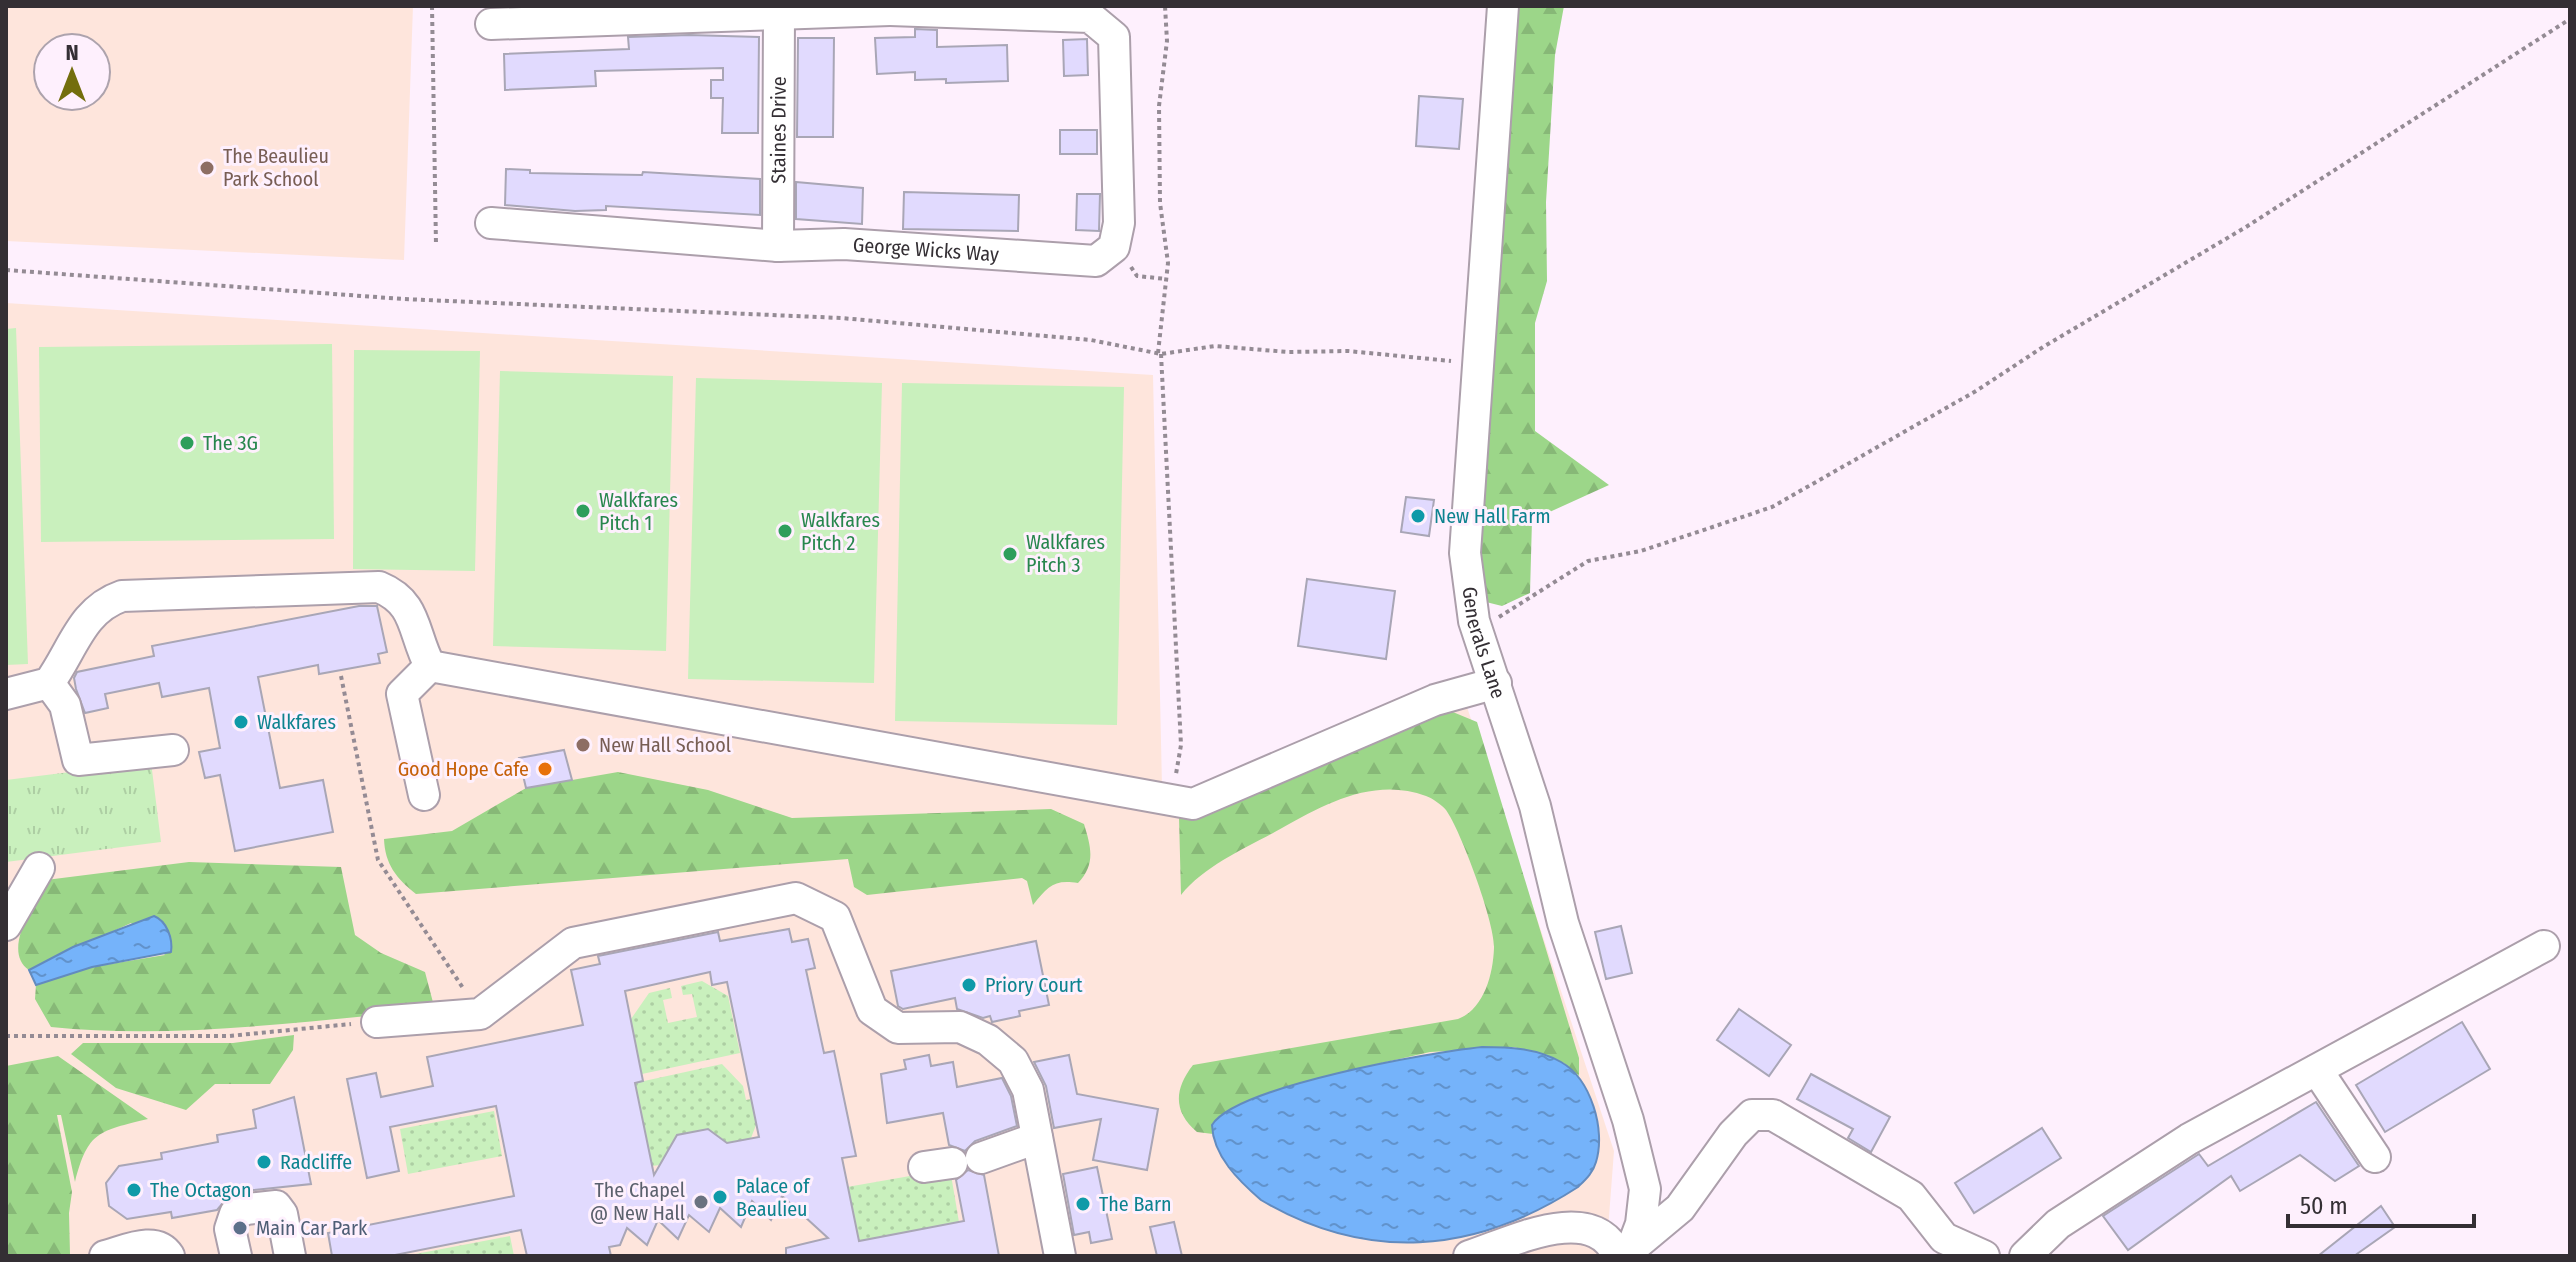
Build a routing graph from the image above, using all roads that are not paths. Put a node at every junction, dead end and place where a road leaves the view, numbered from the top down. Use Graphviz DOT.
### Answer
graph roads {
  1 [pos="1503,6"];
  2 [pos="890,8"];
  3 [pos="779,12"];
  4 [pos="1094,12"];
  5 [pos="491,24"];
  6 [pos="491,223"];
  7 [pos="778,246"];
  8 [pos="430,666"];
  9 [pos="49,683"];
  10 [pos="1496,683"];
  11 [pos="6,694"];
  12 [pos="173,750"];
  13 [pos="424,795"];
  14 [pos="39,868"];
  15 [pos="6,925"];
  16 [pos="2544,946"];
  17 [pos="377,1022"];
  18 [pos="2317,1070"];
  19 [pos="1037,1138"];
  20 [pos="2375,1157"];
  21 [pos="952,1162"];
  22 [pos="1626,1254"];
  23 [pos="105,1256"];
  24 [pos="169,1256"];
  25 [pos="236,1256"];
  26 [pos="290,1256"];
  27 [pos="1060,1256"];
  28 [pos="1469,1256"];
  29 [pos="1984,1256"];
  30 [pos="2025,1256"];
  1 -- 10 [label="street, Generals Lane"];
  2 -- 3 [label="street"];
  2 -- 4 [label="street"];
  3 -- 5 [label="street"];
  3 -- 7 [label="street, Staines Drive"];
  4 -- 7 [label="street, George Wicks Way"];
  6 -- 7 [label="street, George Wicks Way"];
  8 -- 9 [label="street"];
  8 -- 10 [label="street"];
  8 -- 13 [label="street"];
  9 -- 11 [label="street"];
  9 -- 12 [label="street"];
  10 -- 22 [label="street, Generals Lane"];
  14 -- 15 [label="street"];
  16 -- 18 [label="street"];
  17 -- 19 [label="street"];
  18 -- 20 [label="street"];
  18 -- 30 [label="street"];
  19 -- 21 [label="street"];
  19 -- 27 [label="street"];
  22 -- 28 [label="street"];
  22 -- 29 [label="street"];
  23 -- 24 [label="street"];
  25 -- 26 [label="street"];
}
